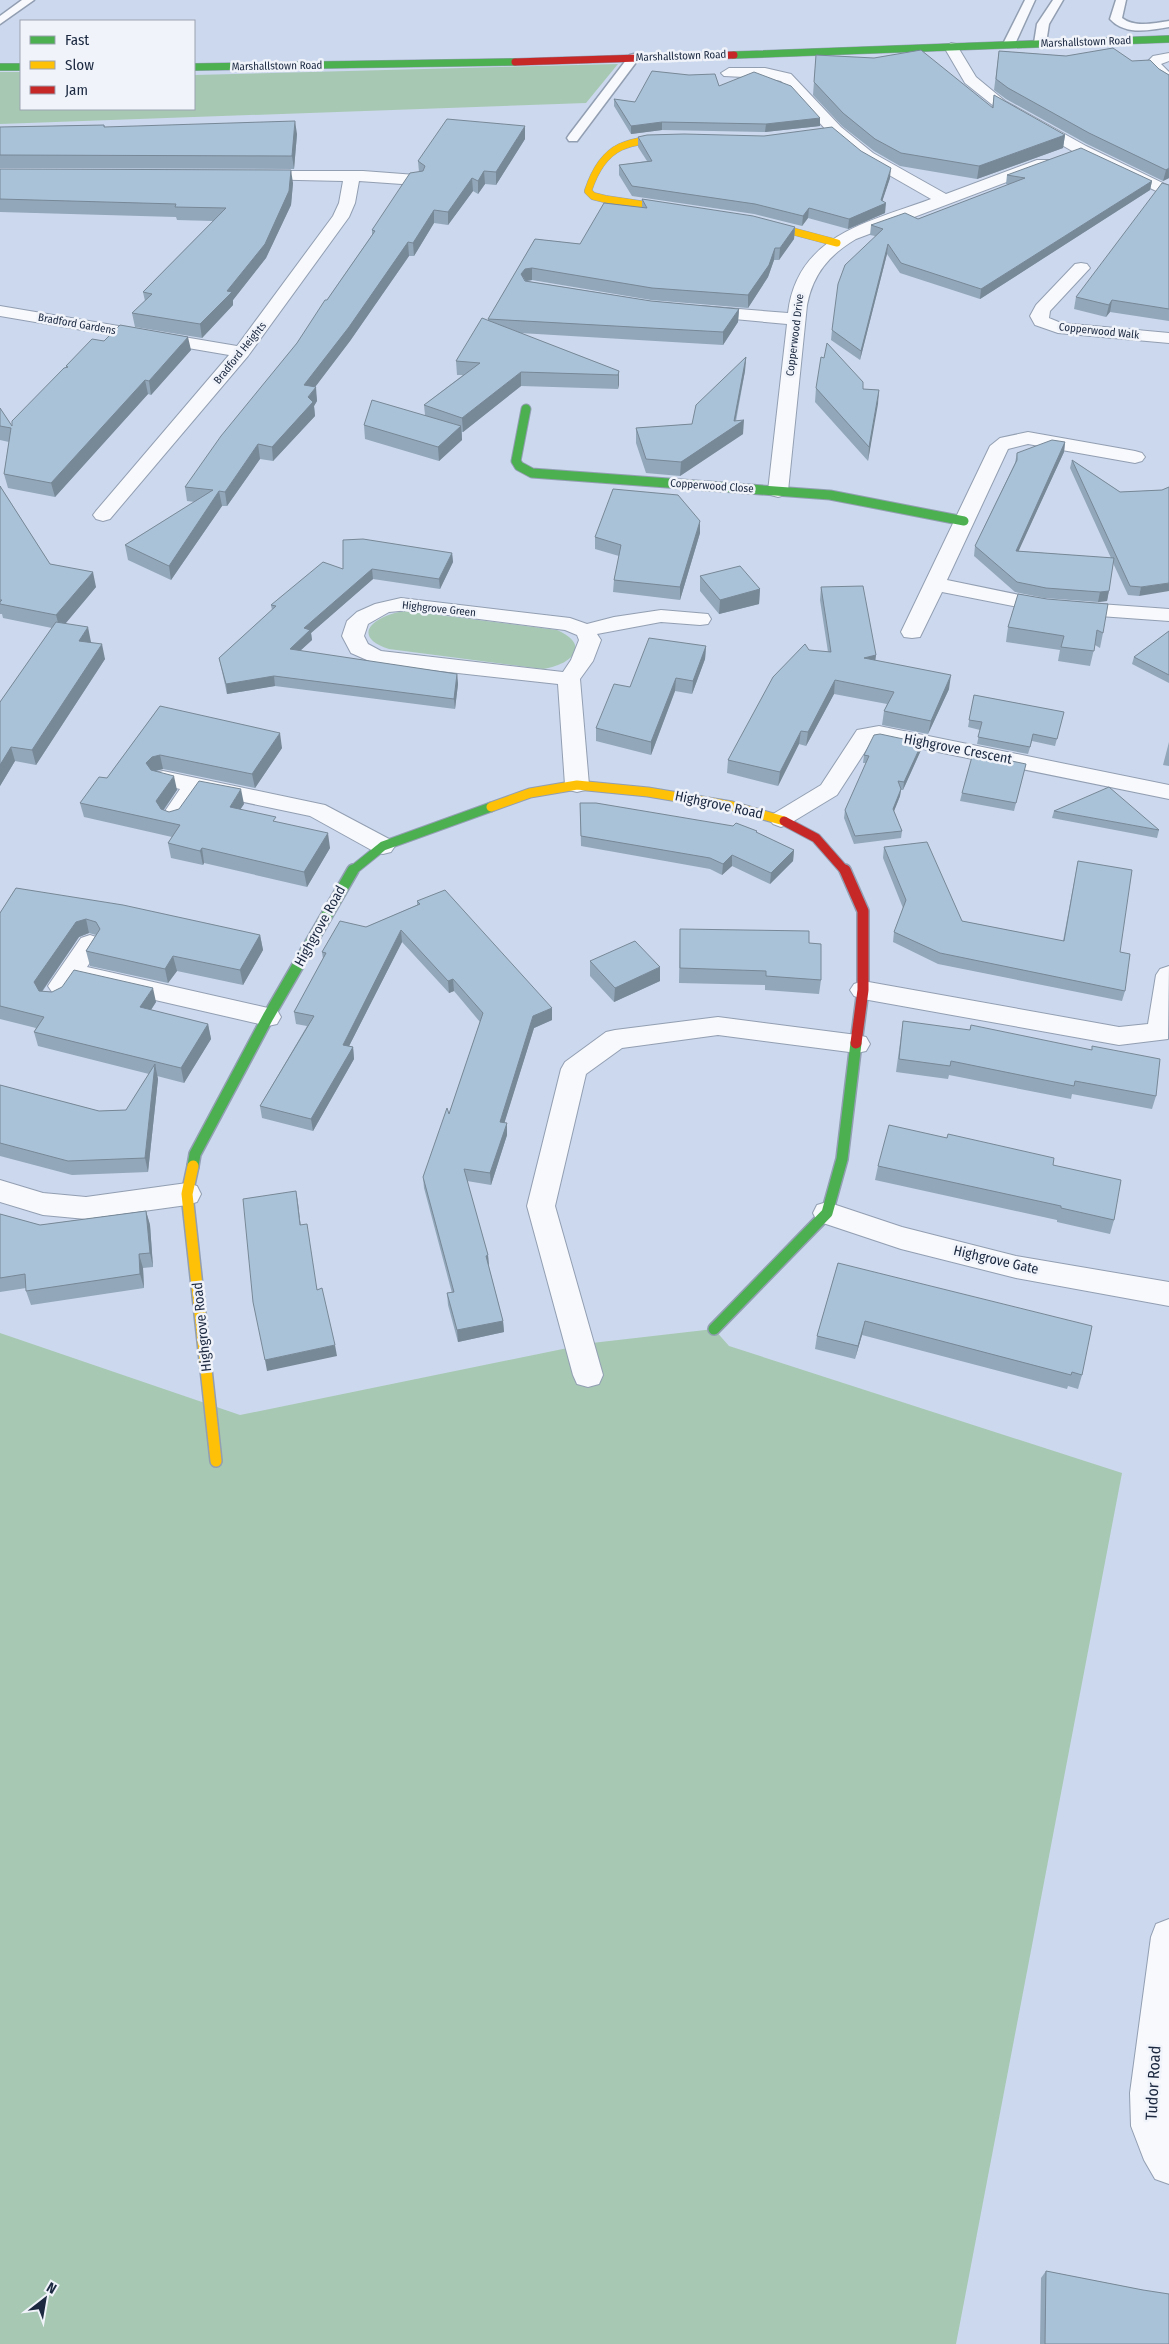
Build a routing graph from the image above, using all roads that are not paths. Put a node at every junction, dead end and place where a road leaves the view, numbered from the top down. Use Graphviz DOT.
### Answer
graph roads {
  1 [pos="29,0"];
  2 [pos="1030,0"];
  3 [pos="1058,0"];
  4 [pos="1121,0"];
  5 [pos="0,21"];
  6 [pos="1169,24"];
  7 [pos="1169,39"];
  8 [pos="1040,43"];
  9 [pos="1009,44"];
  10 [pos="951,47"];
  11 [pos="634,57"];
  12 [pos="1169,57"];
  13 [pos="0,67"];
  14 [pos="20,67"];
  15 [pos="195,67"];
  16 [pos="729,73"];
  17 [pos="1169,80"];
  18 [pos="835,130"];
  19 [pos="818,133"];
  20 [pos="573,138"];
  21 [pos="692,139"];
  22 [pos="1080,150"];
  23 [pos="236,176"];
  24 [pos="352,176"];
  25 [pos="416,180"];
  26 [pos="1168,191"];
  27 [pos="943,199"];
  28 [pos="694,212"];
  29 [pos="746,220"];
  30 [pos="837,243"];
  31 [pos="1082,268"];
  32 [pos="0,310"];
  33 [pos="686,310"];
  34 [pos="796,319"];
  35 [pos="1169,338"];
  36 [pos="242,352"];
  37 [pos="526,409"];
  38 [pos="1135,457"];
  39 [pos="778,490"];
  40 [pos="103,515"];
  41 [pos="964,522"];
  42 [pos="934,584"];
  43 [pos="1169,615"];
  44 [pos="700,619"];
  45 [pos="585,630"];
  46 [pos="912,632"];
  47 [pos="569,679"];
  48 [pos="164,778"];
  49 [pos="195,784"];
  50 [pos="577,785"];
  51 [pos="1169,792"];
  52 [pos="173,817"];
  53 [pos="781,819"];
  54 [pos="384,846"];
  55 [pos="90,944"];
  56 [pos="71,972"];
  57 [pos="1169,975"];
  58 [pos="863,990"];
  59 [pos="53,998"];
  60 [pos="268,1017"];
  61 [pos="857,1044"];
  62 [pos="0,1191"];
  63 [pos="187,1194"];
  64 [pos="827,1212"];
  65 [pos="1169,1294"];
  66 [pos="714,1329"];
  67 [pos="588,1375"];
  68 [pos="216,1461"];
  69 [pos="1169,1938"];
  70 [pos="1169,2165"];
  1 -- 5 [label="lane"];
  2 -- 9 [label="lane"];
  3 -- 8 [label="lane"];
  4 -- 6 [label="lane"];
  7 -- 8 [label="street, Marshallstown Road"];
  8 -- 9 [label="street, Marshallstown Road"];
  9 -- 10 [label="street, Marshallstown Road"];
  10 -- 11 [label="street, Marshallstown Road"];
  10 -- 22 [label="street"];
  11 -- 15 [label="street, Marshallstown Road"];
  11 -- 20 [label="lane"];
  12 -- 17 [label="street"];
  13 -- 14 [label="street"];
  16 -- 18 [label="street"];
  18 -- 19 [label="street"];
  18 -- 27 [label="street"];
  21 -- 28 [label="street"];
  22 -- 26 [label="street"];
  22 -- 27 [label="street, Copperwood Drive"];
  23 -- 24 [label="street"];
  24 -- 25 [label="street"];
  24 -- 36 [label="street, Bradford Heights"];
  27 -- 30 [label="street, Copperwood Drive"];
  29 -- 30 [label="street"];
  30 -- 34 [label="street, Copperwood Drive"];
  31 -- 35 [label="street, Copperwood Walk"];
  32 -- 36 [label="street, Bradford Gardens"];
  33 -- 34 [label="street"];
  34 -- 39 [label="street, Copperwood Drive"];
  36 -- 40 [label="street, Bradford Heights"];
  37 -- 39 [label="street, Copperwood Close"];
  38 -- 41 [label="street"];
  39 -- 41 [label="street, Copperwood Close"];
  41 -- 42 [label="street"];
  42 -- 43 [label="street"];
  42 -- 46 [label="street"];
  44 -- 45 [label="street"];
  45 -- 47 [label="street"];
  45 -- 47 [label="street, Highgrove Green"];
  47 -- 50 [label="street"];
  48 -- 49 [label="street"];
  49 -- 52 [label="street"];
  49 -- 54 [label="street"];
  50 -- 53 [label="street, Highgrove Road"];
  50 -- 54 [label="street, Highgrove Road"];
  51 -- 53 [label="street, Highgrove Crescent"];
  53 -- 58 [label="street, Highgrove Road"];
  54 -- 60 [label="street, Highgrove Road"];
  55 -- 56 [label="street"];
  56 -- 59 [label="street"];
  56 -- 60 [label="street"];
  57 -- 58 [label="street"];
  58 -- 61 [label="street, Highgrove Road"];
  60 -- 63 [label="street, Highgrove Road"];
  61 -- 64 [label="street, Highgrove Road"];
  61 -- 67 [label="street"];
  62 -- 63 [label="street"];
  63 -- 68 [label="street, Highgrove Road"];
  64 -- 65 [label="street, Highgrove Gate"];
  64 -- 66 [label="street"];
  69 -- 70 [label="street, Tudor Road"];
}
